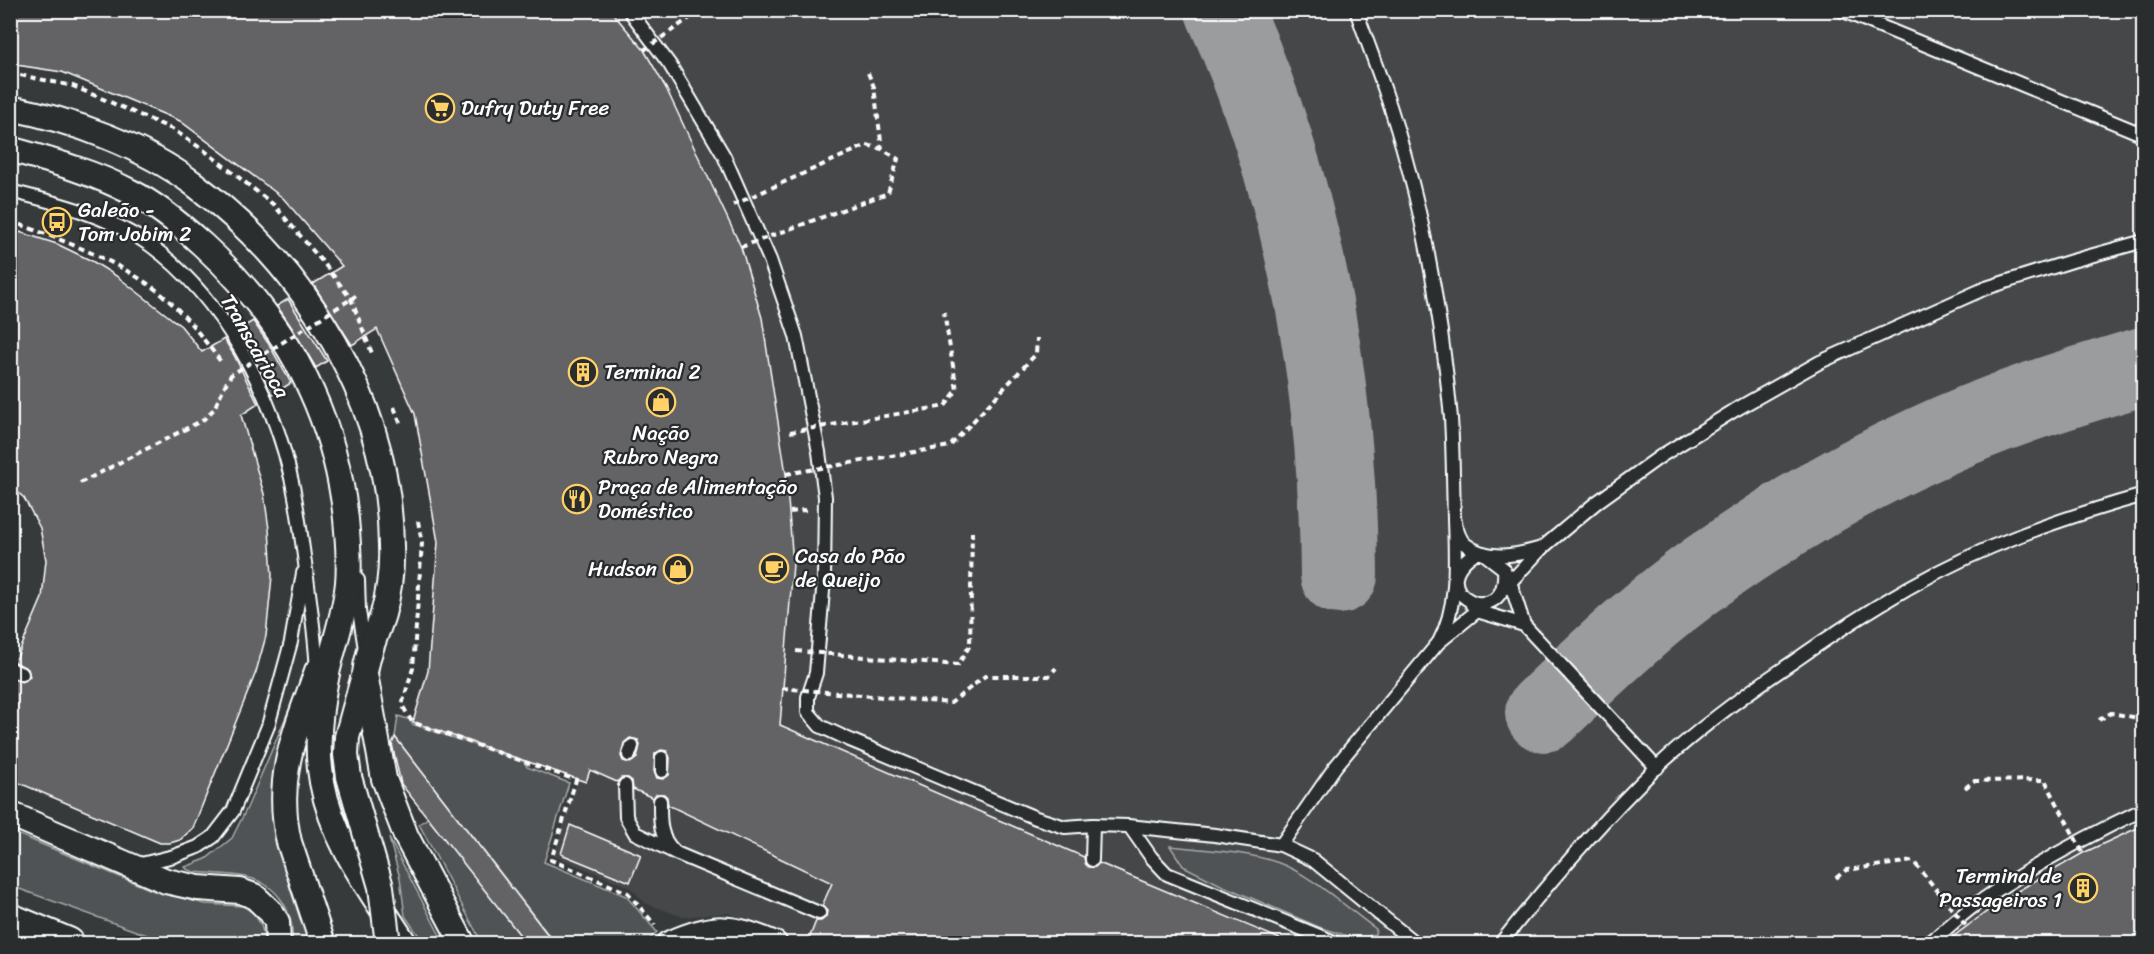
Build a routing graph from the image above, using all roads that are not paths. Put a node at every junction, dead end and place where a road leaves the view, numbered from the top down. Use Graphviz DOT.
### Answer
graph roads {
  1 [pos="629,10"];
  2 [pos="1356,10"];
  3 [pos="1841,10"];
  4 [pos="10,108"];
  5 [pos="2144,135"];
  6 [pos="10,142"];
  7 [pos="10,149"];
  8 [pos="10,191"];
  9 [pos="2144,241"];
  10 [pos="2144,495"];
  11 [pos="1454,518"];
  12 [pos="1542,548"];
  13 [pos="1483,553"];
  14 [pos="305,563"];
  15 [pos="1504,569"];
  16 [pos="1456,578"];
  17 [pos="1511,580"];
  18 [pos="1502,591"];
  19 [pos="1476,605"];
  20 [pos="1524,625"];
  21 [pos="339,629"];
  22 [pos="1439,642"];
  23 [pos="366,667"];
  24 [pos="317,671"];
  25 [pos="1657,768"];
  26 [pos="625,785"];
  27 [pos="660,801"];
  28 [pos="2144,809"];
  29 [pos="10,814"];
  30 [pos="1093,825"];
  31 [pos="1130,827"];
  32 [pos="1281,846"];
  33 [pos="678,854"];
  34 [pos="1092,860"];
  35 [pos="133,866"];
  36 [pos="819,913"];
  37 [pos="10,920"];
  38 [pos="665,937"];
  39 [pos="68,944"];
  40 [pos="278,944"];
  41 [pos="323,944"];
  42 [pos="388,944"];
  43 [pos="405,944"];
  44 [pos="463,944"];
  45 [pos="775,944"];
  46 [pos="1339,944"];
  47 [pos="1416,944"];
  48 [pos="1500,944"];
  49 [pos="1928,944"];
  1 -- 30 [label="lane"];
  2 -- 11 [label="lane"];
  3 -- 5 [label="lane"];
  4 -- 23 [label="street"];
  6 -- 23 [label="lane"];
  7 -- 21 [label="street"];
  8 -- 14 [label="lane, Transcarioca"];
  9 -- 12 [label="lane"];
  10 -- 25 [label="lane"];
  11 -- 13 [label="lane"];
  11 -- 16 [label="lane"];
  12 -- 13 [label="lane"];
  12 -- 17 [label="lane"];
  13 -- 15 [label="lane"];
  13 -- 16 [label="lane"];
  14 -- 24 [label="lane, Transcarioca"];
  14 -- 35 [label="lane"];
  15 -- 17 [label="lane"];
  15 -- 18 [label="lane"];
  16 -- 19 [label="lane"];
  16 -- 22 [label="lane"];
  17 -- 18 [label="lane"];
  17 -- 20 [label="lane"];
  18 -- 19 [label="lane"];
  19 -- 20 [label="lane"];
  19 -- 22 [label="lane"];
  20 -- 25 [label="lane"];
  21 -- 24 [label="street"];
  21 -- 43 [label="street"];
  22 -- 32 [label="lane"];
  23 -- 42 [label="street, bridge"];
  23 -- 44 [label="street, bridge"];
  24 -- 41 [label="street"];
  25 -- 48 [label="lane"];
  26 -- 33 [label="lane"];
  27 -- 33 [label="lane"];
  28 -- 49 [label="lane"];
  29 -- 35 [label="street"];
  30 -- 31 [label="lane"];
  30 -- 34 [label="lane"];
  31 -- 32 [label="lane"];
  31 -- 46 [label="lane"];
  32 -- 47 [label="lane"];
  33 -- 36 [label="lane"];
  35 -- 40 [label="street"];
  37 -- 39 [label="street"];
  38 -- 45 [label="street"];
}
